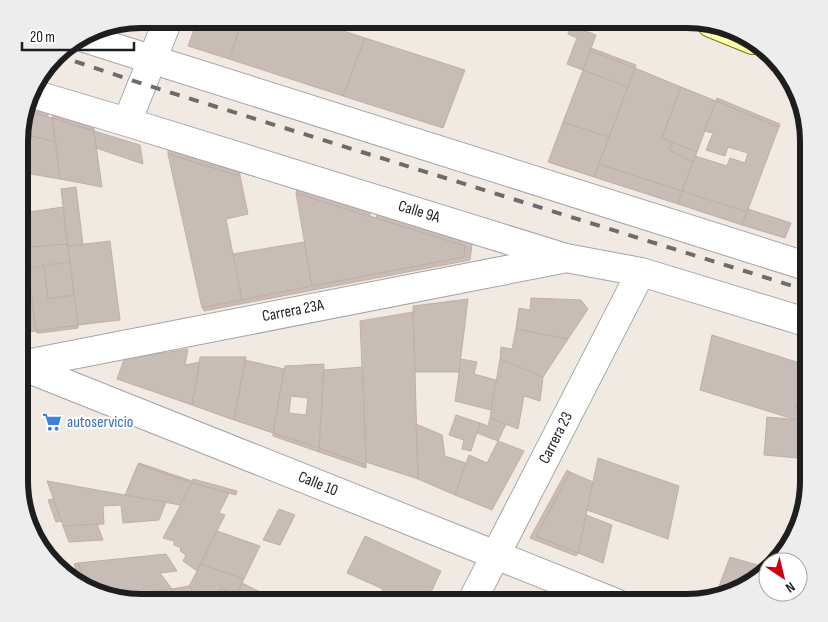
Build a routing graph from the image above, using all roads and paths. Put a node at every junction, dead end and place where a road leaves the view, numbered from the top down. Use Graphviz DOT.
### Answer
graph roads {
  1 [pos="165,28"];
  2 [pos="90,40"];
  3 [pos="152,60"];
  4 [pos="37,95"];
  5 [pos="127,122"];
  6 [pos="566,258"];
  7 [pos="800,263"];
  8 [pos="641,272"];
  9 [pos="800,320"];
  10 [pos="28,363"];
  11 [pos="28,368"];
  12 [pos="496,555"];
  13 [pos="476,594"];
  14 [pos="594,594"];
  1 -- 3 [label="street"];
  2 -- 3 [label="street"];
  3 -- 5 [label="street"];
  3 -- 7 [label="street"];
  4 -- 5 [label="street, Calle 9A"];
  5 -- 6 [label="street, Calle 9A"];
  6 -- 8 [label="street, Calle 9A"];
  6 -- 10 [label="street, Carrera 23A"];
  8 -- 9 [label="street, Calle 9A"];
  8 -- 12 [label="street, Carrera 23"];
  11 -- 12 [label="street, Calle 10"];
  12 -- 13 [label="street, Carrera 23"];
  12 -- 14 [label="street, Calle 10"];
}
